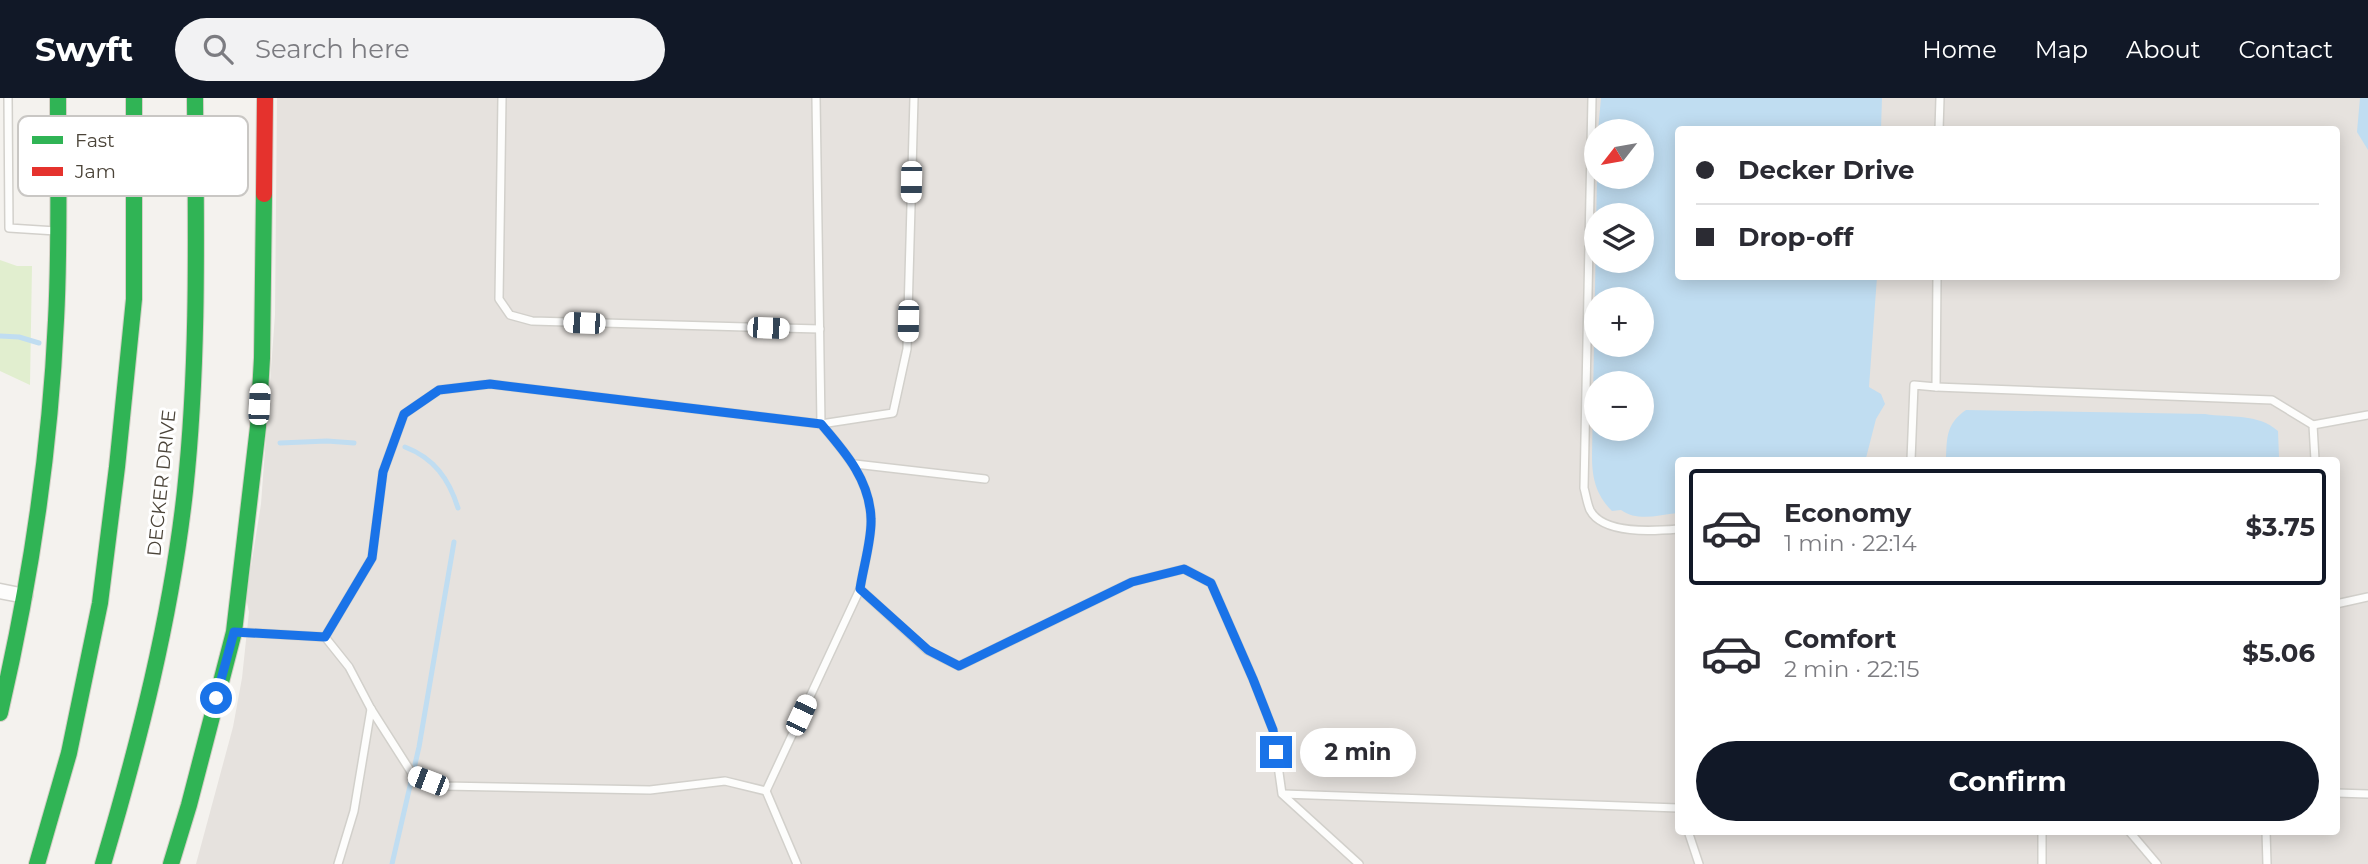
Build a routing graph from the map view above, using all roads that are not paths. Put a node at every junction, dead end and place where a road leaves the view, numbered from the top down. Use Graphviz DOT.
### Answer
graph roads {
  1 [pos="8,98"];
  2 [pos="58,98"];
  3 [pos="134,98"];
  4 [pos="195,98"];
  5 [pos="265,98"];
  6 [pos="502,98"];
  7 [pos="816,98"];
  8 [pos="914,98"];
  9 [pos="1592,98"];
  10 [pos="1940,98"];
  11 [pos="58,116"];
  12 [pos="134,116"];
  13 [pos="195,116"];
  14 [pos="1939,126"];
  15 [pos="57,196"];
  16 [pos="134,196"];
  17 [pos="196,196"];
  18 [pos="57,231"];
  19 [pos="1937,280"];
  20 [pos="820,329"];
  21 [pos="1936,387"];
  22 [pos="2368,415"];
  23 [pos="821,424"];
  24 [pos="2313,425"];
  25 [pos="1911,457"];
  26 [pos="2315,457"];
  27 [pos="855,464"];
  28 [pos="985,479"];
  29 [pos="1675,529"];
  30 [pos="860,589"];
  31 [pos="0,591"];
  32 [pos="25,597"];
  33 [pos="2368,597"];
  34 [pos="2340,603"];
  35 [pos="234,632"];
  36 [pos="325,637"];
  37 [pos="371,709"];
  38 [pos="0,713"];
  39 [pos="766,791"];
  40 [pos="2340,793"];
  41 [pos="1282,794"];
  42 [pos="2368,794"];
  43 [pos="1675,808"];
  44 [pos="1689,835"];
  45 [pos="2042,835"];
  46 [pos="2132,835"];
  47 [pos="2266,835"];
  48 [pos="37,864"];
  49 [pos="103,864"];
  50 [pos="171,864"];
  51 [pos="338,864"];
  52 [pos="797,864"];
  53 [pos="1359,864"];
  54 [pos="1699,864"];
  55 [pos="2042,864"];
  56 [pos="2157,864"];
  57 [pos="2267,864"];
  1 -- 18 [label="lane"];
  2 -- 11 [label="main road"];
  3 -- 12 [label="main road"];
  4 -- 13 [label="main road, DECKER DRIVE"];
  5 -- 35 [label="main road"];
  6 -- 20 [label="lane"];
  7 -- 20 [label="lane"];
  8 -- 23 [label="lane"];
  9 -- 29 [label="lane"];
  10 -- 14 [label="lane"];
  15 -- 18 [label="main road"];
  16 -- 48 [label="main road"];
  17 -- 49 [label="main road, DECKER DRIVE"];
  18 -- 32 [label="main road"];
  19 -- 21 [label="lane"];
  20 -- 23 [label="lane"];
  21 -- 24 [label="lane"];
  21 -- 25 [label="lane"];
  22 -- 24 [label="lane"];
  23 -- 27 [label="lane"];
  23 -- 36 [label="lane"];
  24 -- 26 [label="lane"];
  27 -- 28 [label="lane"];
  27 -- 30 [label="lane"];
  30 -- 39 [label="lane"];
  30 -- 41 [label="lane"];
  31 -- 32 [label="street"];
  32 -- 38 [label="main road"];
  33 -- 34 [label="lane"];
  35 -- 36 [label="lane"];
  35 -- 50 [label="main road"];
  36 -- 37 [label="lane"];
  37 -- 39 [label="lane"];
  37 -- 51 [label="lane"];
  39 -- 52 [label="lane"];
  40 -- 42 [label="lane"];
  41 -- 43 [label="lane"];
  41 -- 53 [label="lane"];
  44 -- 54 [label="lane"];
  45 -- 55 [label="lane"];
  46 -- 56 [label="lane"];
  47 -- 57 [label="lane"];
}
